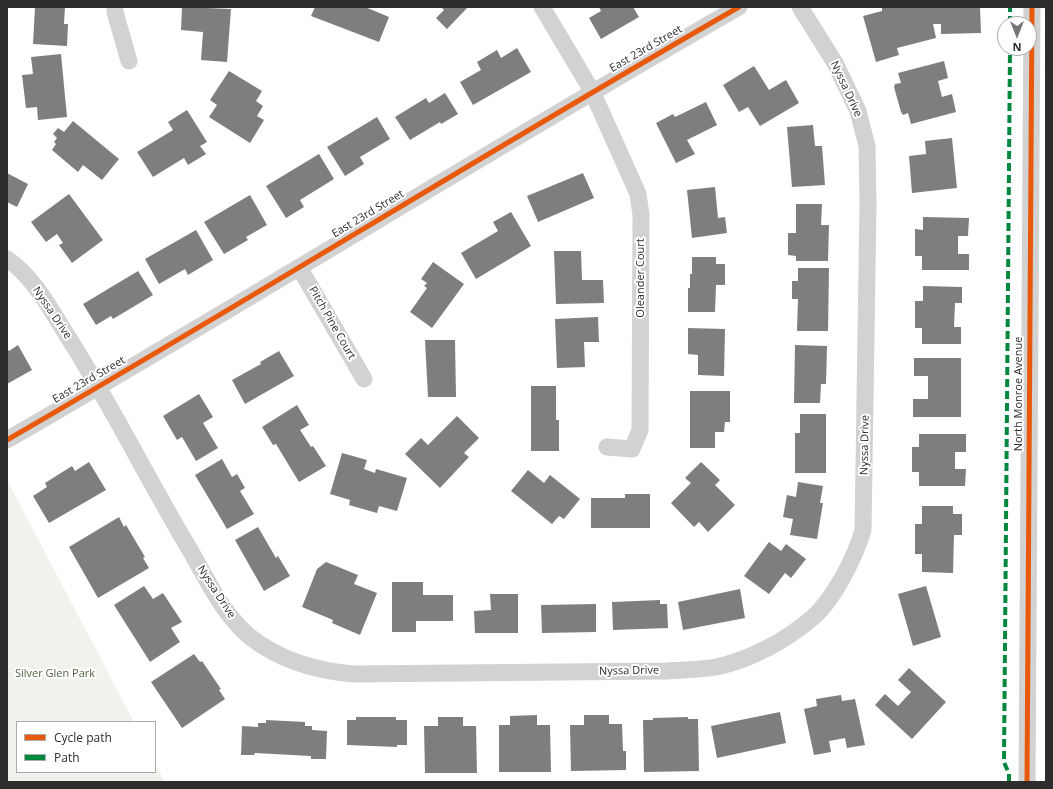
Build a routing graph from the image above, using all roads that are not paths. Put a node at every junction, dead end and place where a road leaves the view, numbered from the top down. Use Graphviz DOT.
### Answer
graph roads {
  1 [pos="115,7"];
  2 [pos="542,7"];
  3 [pos="739,7"];
  4 [pos="800,7"];
  5 [pos="1032,7"];
  6 [pos="129,61"];
  7 [pos="592,91"];
  8 [pos="7,259"];
  9 [pos="299,267"];
  10 [pos="364,379"];
  11 [pos="99,386"];
  12 [pos="7,440"];
  13 [pos="606,447"];
  14 [pos="1027,782"];
  1 -- 6 [label="street"];
  2 -- 7 [label="street"];
  3 -- 7 [label="street, East 23rd Street"];
  4 -- 11 [label="street, Nyssa Drive"];
  5 -- 14 [label="street, North Monroe Avenue"];
  7 -- 9 [label="street, East 23rd Street"];
  7 -- 13 [label="street, Oleander Court"];
  8 -- 11 [label="street, Nyssa Drive"];
  9 -- 10 [label="street, Pitch Pine Court"];
  9 -- 11 [label="street, East 23rd Street"];
  11 -- 12 [label="street, East 23rd Street"];
}
